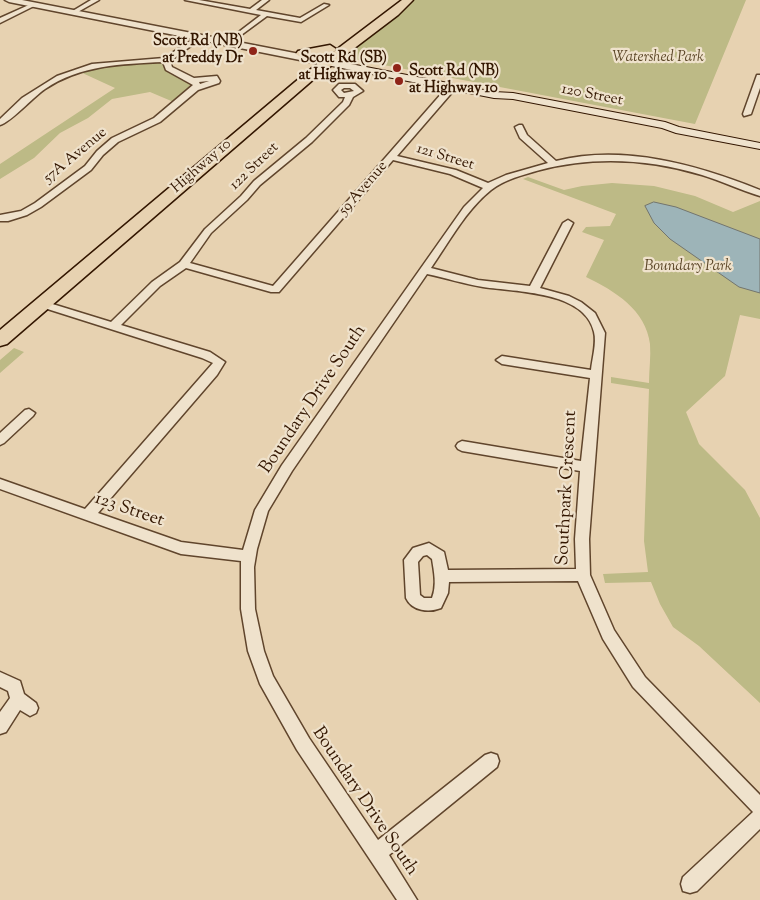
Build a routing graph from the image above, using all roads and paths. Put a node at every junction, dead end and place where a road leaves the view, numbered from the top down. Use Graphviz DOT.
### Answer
graph roads {
  1 [pos="9,0"];
  2 [pos="96,0"];
  3 [pos="188,0"];
  4 [pos="266,0"];
  5 [pos="397,0"];
  6 [pos="408,0"];
  7 [pos="33,4"];
  8 [pos="326,4"];
  9 [pos="251,11"];
  10 [pos="74,12"];
  11 [pos="266,14"];
  12 [pos="0,21"];
  13 [pos="200,37"];
  14 [pos="233,43"];
  15 [pos="317,59"];
  16 [pos="166,60"];
  17 [pos="349,65"];
  18 [pos="760,77"];
  19 [pos="452,88"];
  20 [pos="350,95"];
  21 [pos="513,96"];
  22 [pos="747,114"];
  23 [pos="0,123"];
  24 [pos="665,125"];
  25 [pos="519,127"];
  26 [pos="760,140"];
  27 [pos="760,146"];
  28 [pos="392,157"];
  29 [pos="553,163"];
  30 [pos="489,187"];
  31 [pos="760,192"];
  32 [pos="0,218"];
  33 [pos="568,223"];
  34 [pos="184,264"];
  35 [pos="425,270"];
  36 [pos="534,289"];
  37 [pos="42,304"];
  38 [pos="113,326"];
  39 [pos="0,328"];
  40 [pos="0,340"];
  41 [pos="502,360"];
  42 [pos="595,375"];
  43 [pos="29,413"];
  44 [pos="0,440"];
  45 [pos="462,446"];
  46 [pos="587,467"];
  47 [pos="0,484"];
  48 [pos="87,516"];
  49 [pos="249,556"];
  50 [pos="583,575"];
  51 [pos="442,576"];
  52 [pos="0,679"];
  53 [pos="0,726"];
  54 [pos="491,761"];
  55 [pos="760,807"];
  56 [pos="760,817"];
  57 [pos="377,852"];
  58 [pos="690,884"];
  59 [pos="408,900"];
  1 -- 7 [label="street, 120 Street"];
  2 -- 10 [label="street"];
  3 -- 9 [label="street"];
  4 -- 9 [label="street"];
  5 -- 15 [label="highway, Highway 10"];
  6 -- 15 [label="highway, Highway 10"];
  7 -- 10 [label="street, 120 Street"];
  7 -- 12 [label="street"];
  8 -- 11 [label="street"];
  9 -- 11 [label="street"];
  10 -- 13 [label="street, 120 Street"];
  11 -- 14 [label="street"];
  13 -- 14 [label="street, 120 Street"];
  13 -- 16 [label="street"];
  14 -- 15 [label="street, 120 Street"];
  15 -- 17 [label="main road, 120 Street"];
  15 -- 17 [label="highway"];
  15 -- 17 [label="highway"];
  15 -- 37 [label="highway, Highway 10"];
  15 -- 39 [label="highway, Highway 10"];
  16 -- 23 [label="street"];
  16 -- 32 [label="street, 57A Avenue"];
  17 -- 19 [label="main road, 120 Street"];
  17 -- 21 [label="main road, 120 Street"];
  18 -- 22 [label="street"];
  19 -- 21 [label="main road, 120 Street"];
  19 -- 28 [label="street, 59 Avenue"];
  20 -- 34 [label="street, 122 Street"];
  21 -- 24 [label="main road, 120 Street"];
  24 -- 26 [label="main road, 120 Street"];
  24 -- 27 [label="main road, 120 Street"];
  25 -- 29 [label="street"];
  28 -- 30 [label="street, 121 Street"];
  28 -- 34 [label="street, 59 Avenue"];
  29 -- 30 [label="street, Boundary Drive South"];
  29 -- 31 [label="street, Boundary Drive South"];
  30 -- 35 [label="street, Boundary Drive South"];
  33 -- 36 [label="street"];
  34 -- 38 [label="street, 122 Street"];
  35 -- 36 [label="street, Southpark Crescent"];
  35 -- 49 [label="street, Boundary Drive South"];
  36 -- 42 [label="street, Southpark Crescent"];
  37 -- 38 [label="street"];
  37 -- 40 [label="highway, Highway 10"];
  38 -- 48 [label="street"];
  41 -- 42 [label="street"];
  42 -- 46 [label="street, Southpark Crescent"];
  43 -- 44 [label="street"];
  45 -- 46 [label="street"];
  46 -- 50 [label="street, Southpark Crescent"];
  47 -- 48 [label="street, 123 Street"];
  48 -- 49 [label="street, 123 Street"];
  49 -- 57 [label="street, Boundary Drive South"];
  50 -- 51 [label="street"];
  50 -- 55 [label="street, Southpark Crescent"];
  52 -- 53 [label="street"];
  54 -- 57 [label="street"];
  56 -- 58 [label="street"];
  57 -- 59 [label="street, Boundary Drive South"];
}
